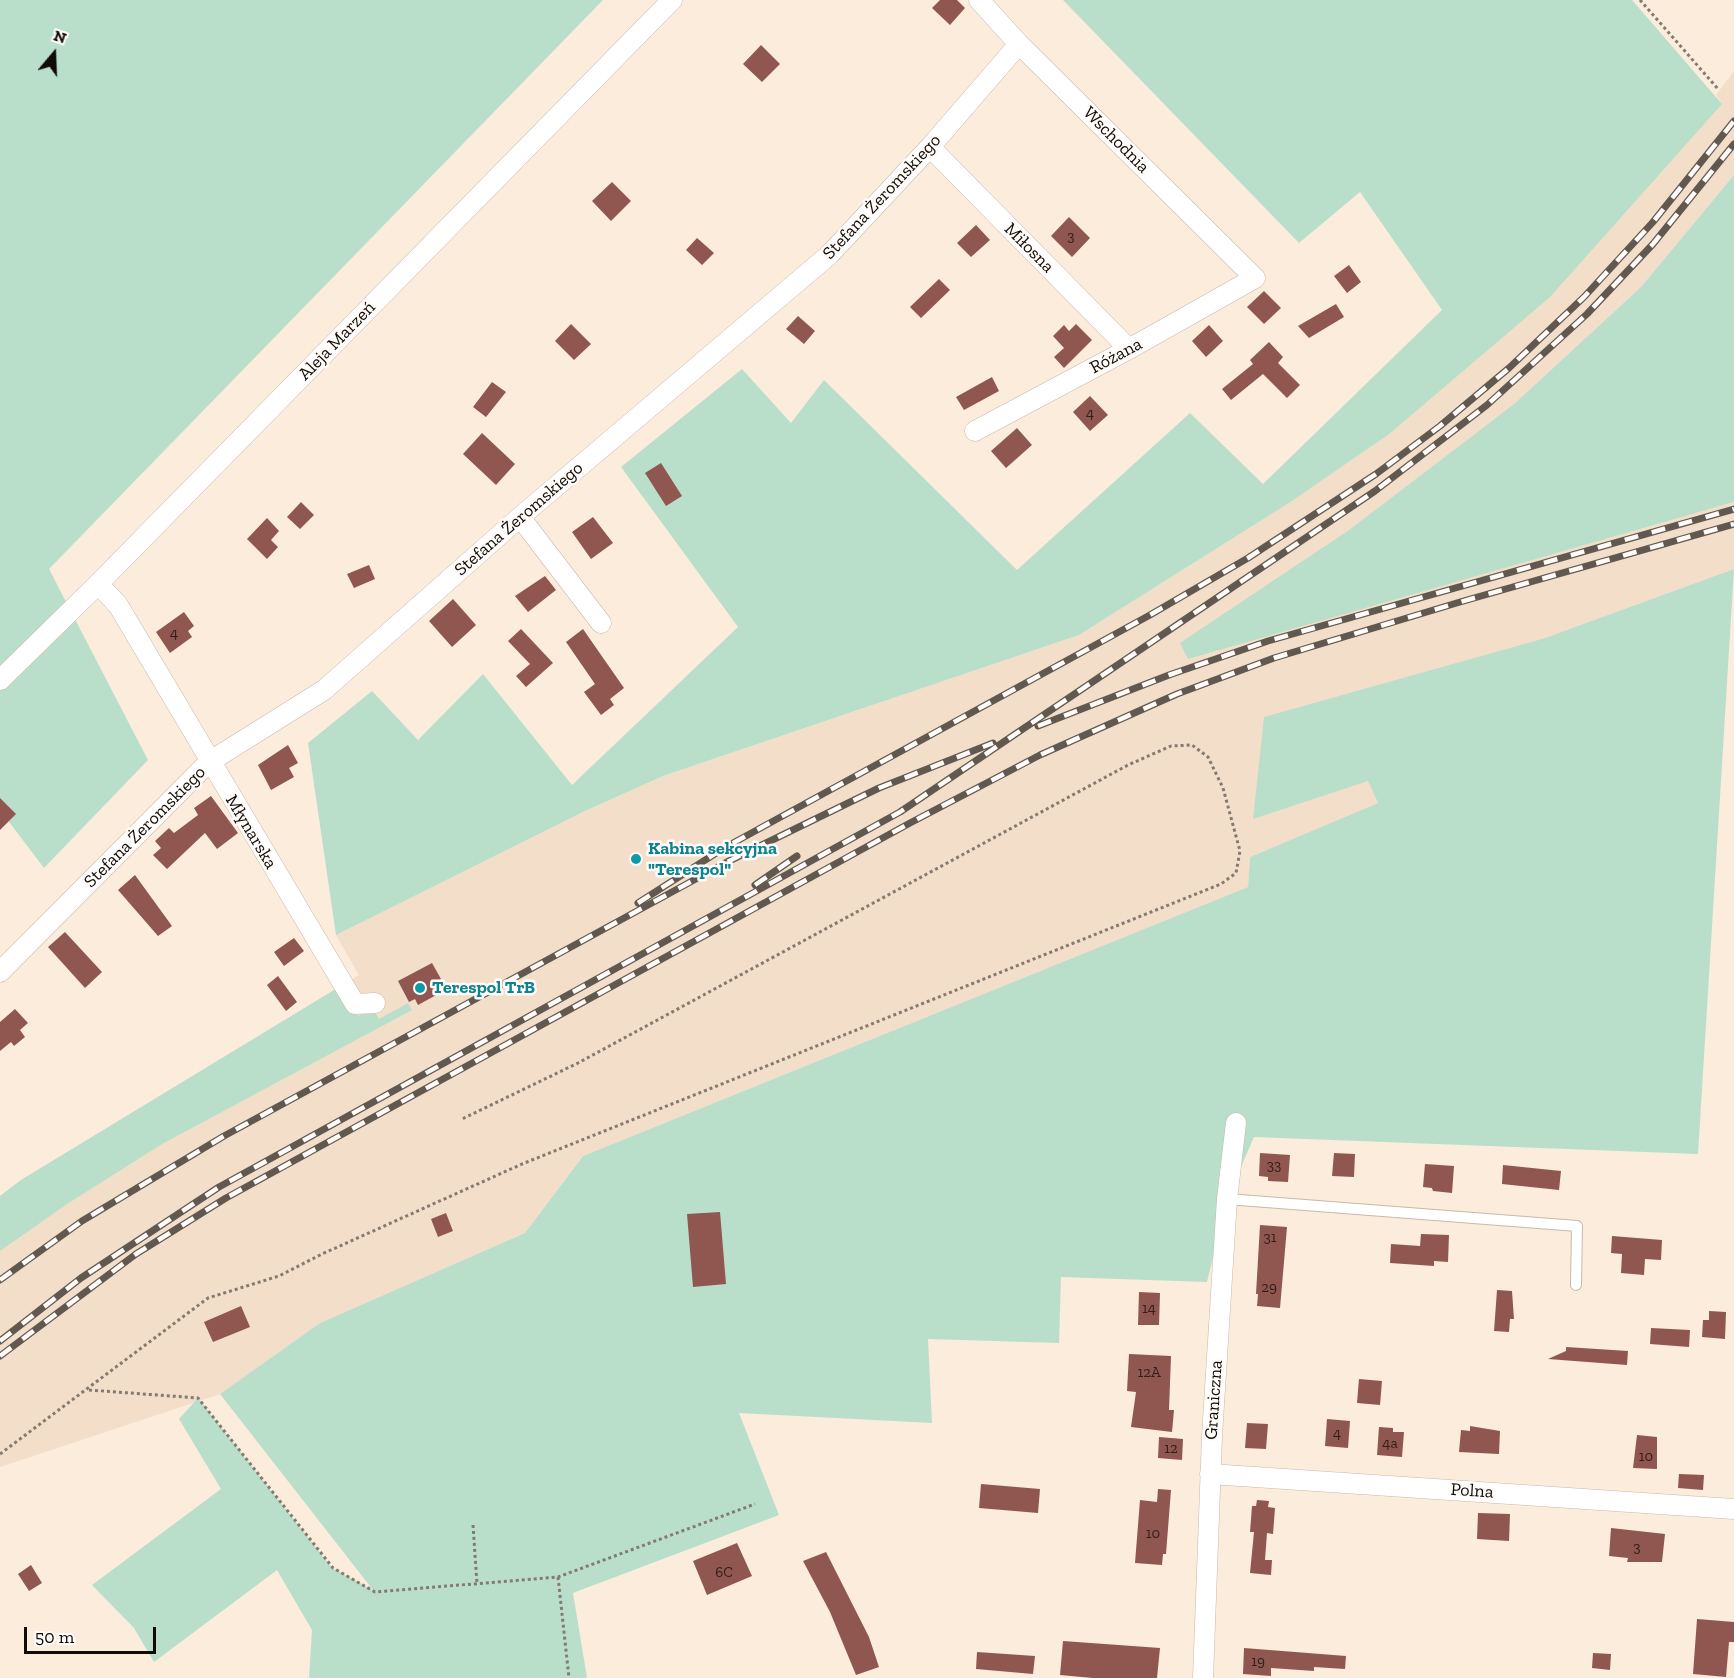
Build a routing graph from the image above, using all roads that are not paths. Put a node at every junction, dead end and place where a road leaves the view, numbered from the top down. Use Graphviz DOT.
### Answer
graph roads {
  1 [pos="672,0"];
  2 [pos="979,0"];
  3 [pos="1019,44"];
  4 [pos="930,147"];
  5 [pos="1255,278"];
  6 [pos="1129,349"];
  7 [pos="975,431"];
  8 [pos="519,517"];
  9 [pos="98,584"];
  10 [pos="602,623"];
  11 [pos="0,680"];
  12 [pos="209,762"];
  13 [pos="0,972"];
  14 [pos="375,1003"];
  15 [pos="1236,1122"];
  16 [pos="1227,1199"];
  17 [pos="1576,1285"];
  18 [pos="1210,1474"];
  19 [pos="1734,1509"];
  20 [pos="1203,1678"];
  1 -- 9 [label="street, Aleja Marzeń"];
  2 -- 3 [label="street, Wschodnia"];
  3 -- 4 [label="street, Stefana Żeromskiego"];
  3 -- 5 [label="street, Wschodnia"];
  4 -- 6 [label="street, Miłosna"];
  4 -- 8 [label="street, Stefana Żeromskiego"];
  5 -- 6 [label="street, Różana"];
  6 -- 7 [label="street, Różana"];
  8 -- 10 [label="street"];
  8 -- 12 [label="street, Stefana Żeromskiego"];
  9 -- 11 [label="street, Aleja Marzeń"];
  9 -- 12 [label="street, Młynarska"];
  12 -- 13 [label="street, Stefana Żeromskiego"];
  12 -- 14 [label="street, Młynarska"];
  15 -- 16 [label="street, Graniczna"];
  16 -- 17 [label="lane"];
  16 -- 18 [label="street, Graniczna"];
  18 -- 19 [label="street, Polna"];
  18 -- 20 [label="street, Graniczna"];
}
